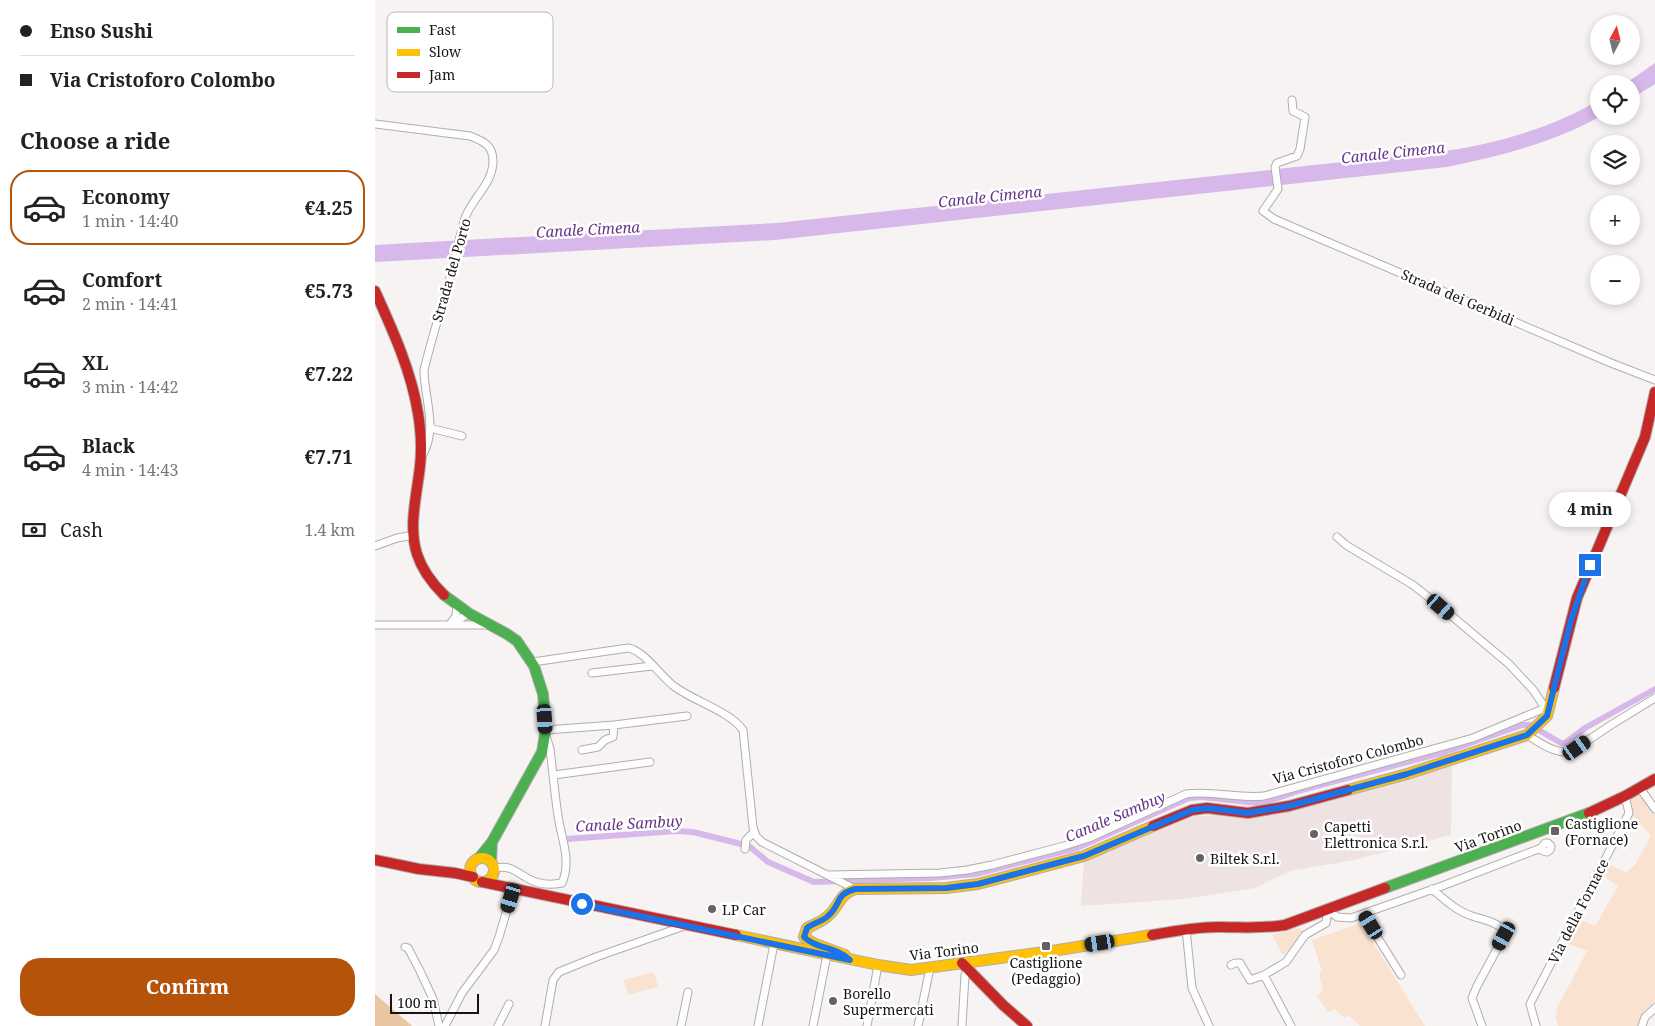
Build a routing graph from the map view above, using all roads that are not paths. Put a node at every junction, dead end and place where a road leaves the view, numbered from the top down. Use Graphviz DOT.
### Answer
graph roads {
  1 [pos="1292,100"];
  2 [pos="375,124"];
  3 [pos="375,291"];
  4 [pos="1655,380"];
  5 [pos="1655,392"];
  6 [pos="423,406"];
  7 [pos="430,428"];
  8 [pos="462,436"];
  9 [pos="421,458"];
  10 [pos="414,535"];
  11 [pos="1337,537"];
  12 [pos="375,546"];
  13 [pos="457,605"];
  14 [pos="471,614"];
  15 [pos="450,624"];
  16 [pos="375,625"];
  17 [pos="489,625"];
  18 [pos="461,626"];
  19 [pos="533,662"];
  20 [pos="652,666"];
  21 [pos="592,673"];
  22 [pos="1655,698"];
  23 [pos="1547,710"];
  24 [pos="687,716"];
  25 [pos="614,725"];
  26 [pos="546,735"];
  27 [pos="1527,735"];
  28 [pos="582,750"];
  29 [pos="650,762"];
  30 [pos="554,775"];
  31 [pos="1655,779"];
  32 [pos="1637,789"];
  33 [pos="1625,796"];
  34 [pos="1655,809"];
  35 [pos="755,832"];
  36 [pos="492,842"];
  37 [pos="1541,848"];
  38 [pos="745,849"];
  39 [pos="479,858"];
  40 [pos="375,860"];
  41 [pos="493,869"];
  42 [pos="472,872"];
  43 [pos="828,875"];
  44 [pos="482,882"];
  45 [pos="852,887"];
  46 [pos="510,888"];
  47 [pos="1431,888"];
  48 [pos="1328,910"];
  49 [pos="1363,914"];
  50 [pos="687,925"];
  51 [pos="1186,929"];
  52 [pos="774,944"];
  53 [pos="405,947"];
  54 [pos="827,955"];
  55 [pos="850,960"];
  56 [pos="878,965"];
  57 [pos="965,966"];
  58 [pos="1231,966"];
  59 [pos="930,968"];
  60 [pos="1264,975"];
  61 [pos="1401,975"];
  62 [pos="688,992"];
  63 [pos="509,1004"];
  64 [pos="1655,1008"];
  65 [pos="439,1026"];
  66 [pos="445,1026"];
  67 [pos="498,1026"];
  68 [pos="545,1026"];
  69 [pos="681,1026"];
  70 [pos="758,1026"];
  71 [pos="813,1026"];
  72 [pos="867,1026"];
  73 [pos="918,1026"];
  74 [pos="962,1026"];
  75 [pos="1027,1026"];
  76 [pos="1209,1026"];
  77 [pos="1291,1026"];
  78 [pos="1482,1026"];
  79 [pos="1536,1026"];
  80 [pos="1642,1026"];
  1 -- 4 [label="street, Strada dei Gerbidi"];
  2 -- 6 [label="street, Strada del Porto"];
  3 -- 6 [label="main road"];
  5 -- 23 [label="main road"];
  6 -- 7 [label="street, Strada del Porto"];
  6 -- 9 [label="main road"];
  7 -- 8 [label="street"];
  7 -- 9 [label="street, Strada del Porto"];
  9 -- 10 [label="main road"];
  10 -- 12 [label="street"];
  10 -- 13 [label="main road"];
  11 -- 23 [label="street"];
  13 -- 14 [label="main road"];
  13 -- 15 [label="street"];
  14 -- 15 [label="street"];
  14 -- 17 [label="main road"];
  14 -- 18 [label="street"];
  15 -- 16 [label="street"];
  15 -- 18 [label="street"];
  17 -- 18 [label="street"];
  17 -- 19 [label="main road"];
  19 -- 20 [label="street"];
  19 -- 26 [label="main road"];
  20 -- 21 [label="street"];
  20 -- 35 [label="street"];
  22 -- 27 [label="street"];
  23 -- 27 [label="main road"];
  23 -- 43 [label="street, Via Cristoforo Colombo"];
  24 -- 25 [label="street"];
  25 -- 26 [label="street"];
  25 -- 28 [label="street"];
  26 -- 30 [label="street"];
  26 -- 36 [label="main road"];
  27 -- 45 [label="main road"];
  29 -- 30 [label="street"];
  30 -- 41 [label="street"];
  31 -- 32 [label="main road, Via Torino"];
  32 -- 33 [label="main road, Via Torino"];
  32 -- 34 [label="street"];
  33 -- 48 [label="main road, Via Torino"];
  33 -- 79 [label="street, Via della Fornace"];
  35 -- 38 [label="street"];
  35 -- 43 [label="street, Via Cristoforo Colombo"];
  36 -- 39 [label="main road"];
  36 -- 41 [label="main road"];
  37 -- 47 [label="street"];
  39 -- 41 [label="main road"];
  39 -- 42 [label="main road"];
  40 -- 42 [label="main road"];
  41 -- 44 [label="main road"];
  41 -- 46 [label="main road"];
  42 -- 44 [label="main road"];
  43 -- 45 [label="street, Via Cristoforo Colombo"];
  44 -- 46 [label="main road, Via Torino"];
  45 -- 55 [label="main road"];
  46 -- 50 [label="main road, Via Torino"];
  46 -- 66 [label="street"];
  47 -- 49 [label="street"];
  47 -- 78 [label="street"];
  48 -- 49 [label="street"];
  48 -- 51 [label="main road, Via Torino"];
  48 -- 60 [label="street"];
  49 -- 61 [label="street"];
  50 -- 52 [label="main road, Via Torino"];
  50 -- 68 [label="street"];
  51 -- 57 [label="main road, Via Torino"];
  51 -- 76 [label="street"];
  52 -- 54 [label="main road, Via Torino"];
  52 -- 70 [label="street"];
  53 -- 65 [label="street"];
  54 -- 55 [label="main road, Via Torino"];
  54 -- 71 [label="street"];
  55 -- 56 [label="main road, Via Torino"];
  56 -- 59 [label="main road, Via Torino"];
  56 -- 72 [label="street"];
  57 -- 59 [label="main road, Via Torino"];
  57 -- 74 [label="street"];
  57 -- 75 [label="main road"];
  58 -- 60 [label="street"];
  59 -- 73 [label="street"];
  60 -- 77 [label="street"];
  62 -- 69 [label="street"];
  63 -- 67 [label="street"];
  64 -- 80 [label="street"];
}
